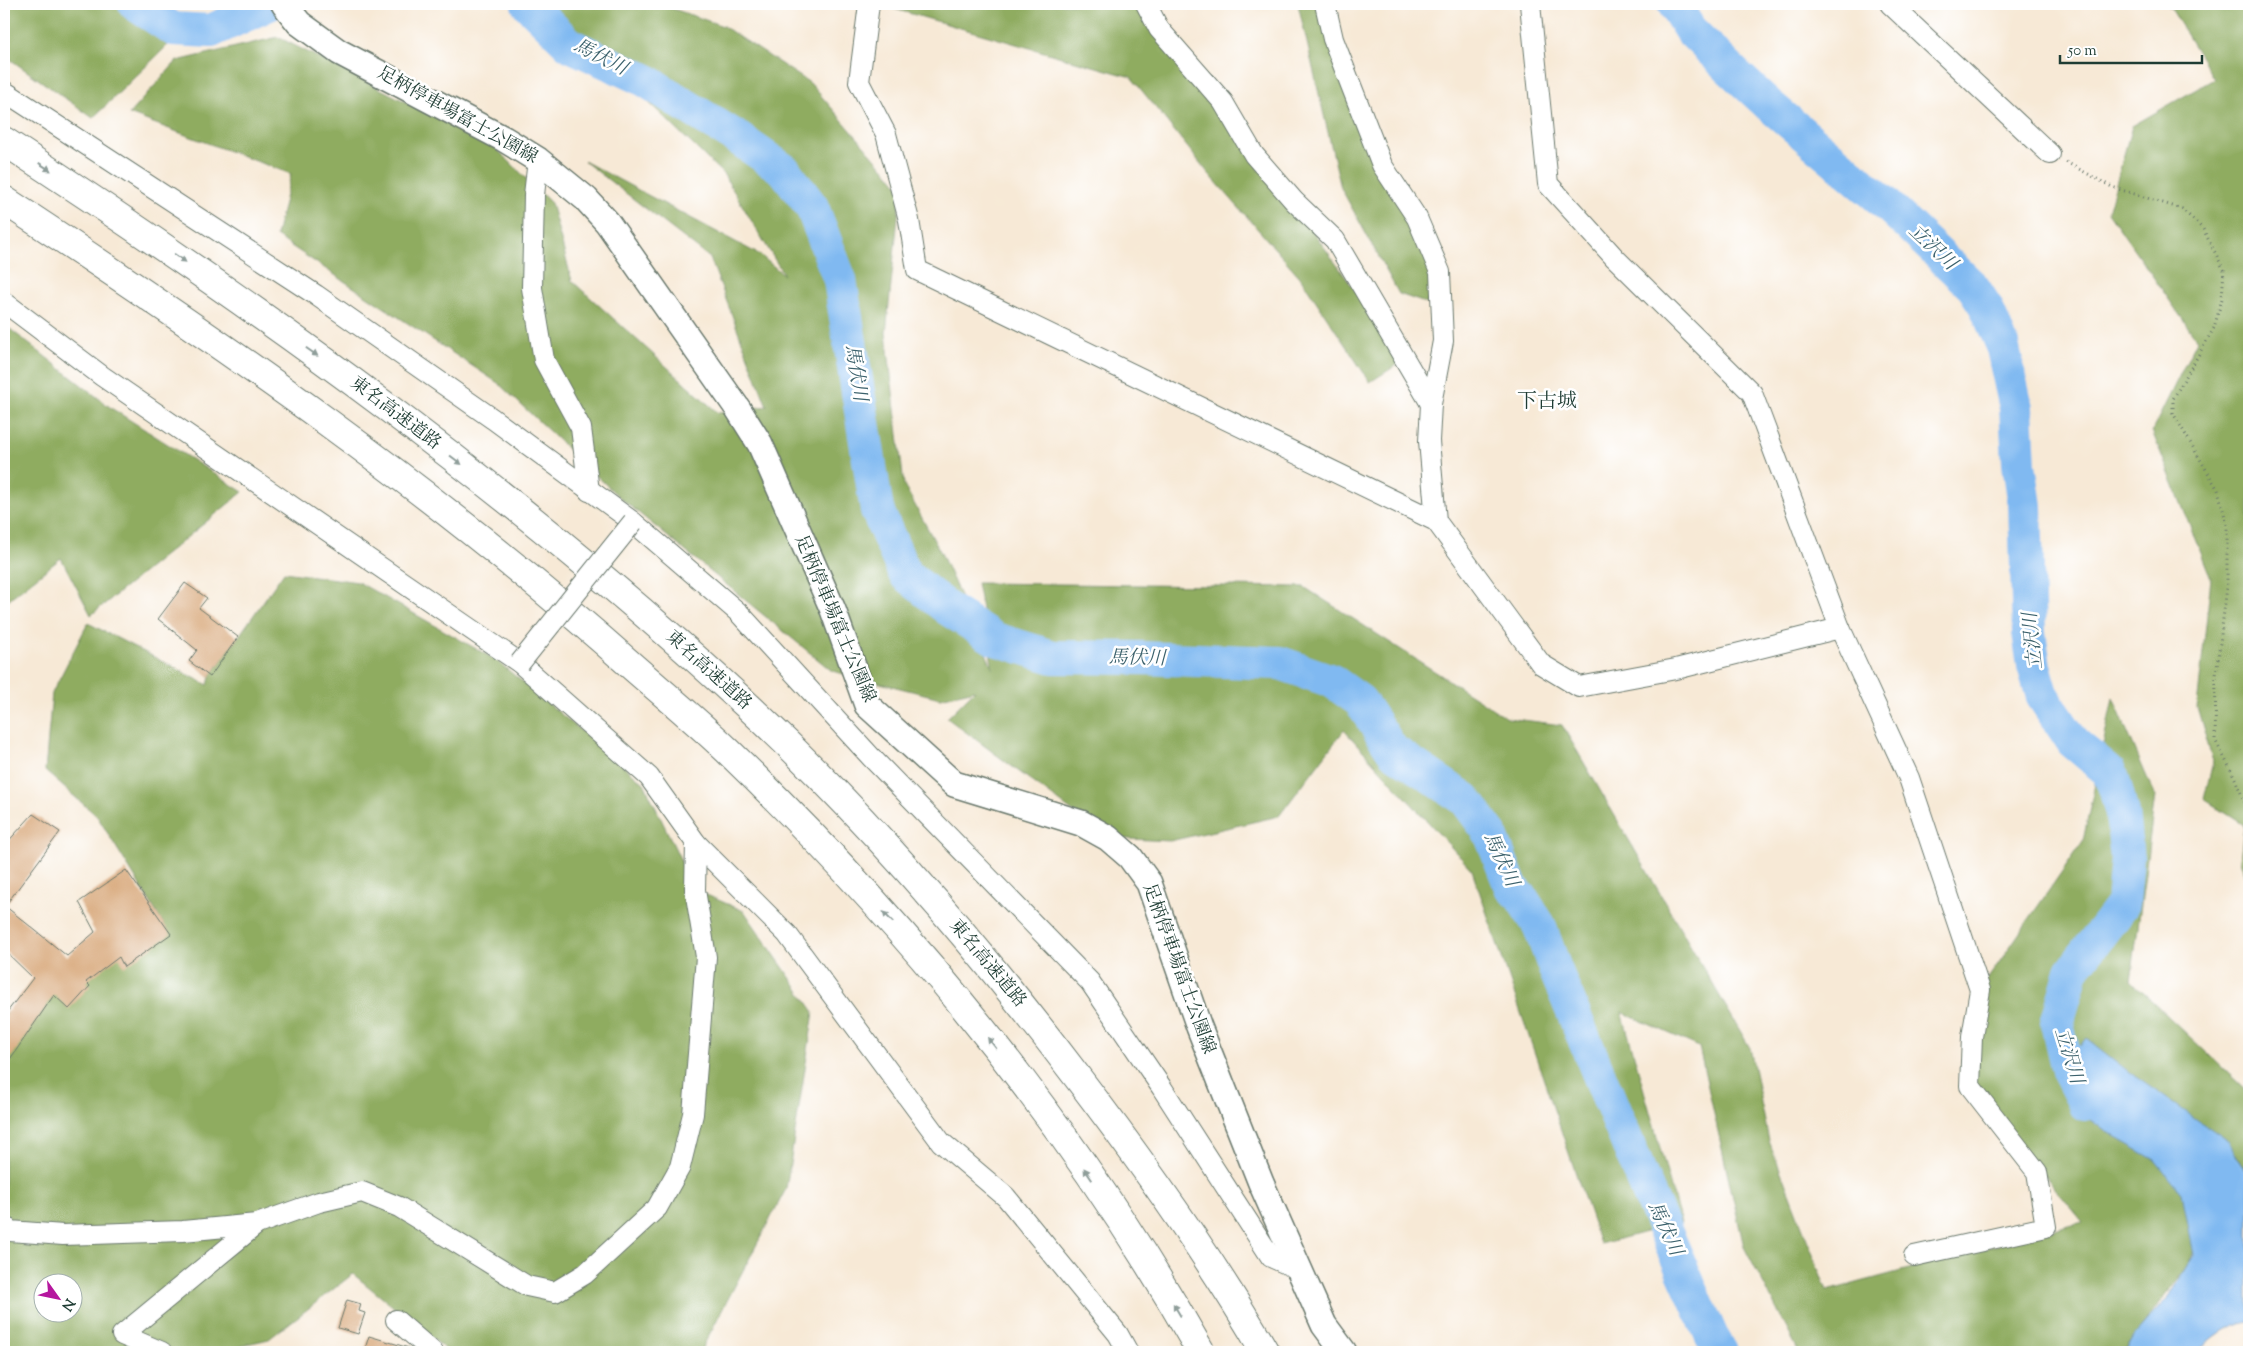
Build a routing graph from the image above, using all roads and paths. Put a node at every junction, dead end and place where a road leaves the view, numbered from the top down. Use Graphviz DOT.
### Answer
graph roads {
  1 [pos="869,4"];
  2 [pos="1146,4"];
  3 [pos="1325,4"];
  4 [pos="1530,4"];
  5 [pos="1890,4"];
  6 [pos="292,13"];
  7 [pos="4,91"];
  8 [pos="4,141"];
  9 [pos="2050,154"];
  10 [pos="538,160"];
  11 [pos="4,200"];
  12 [pos="4,302"];
  13 [pos="1431,404"];
  14 [pos="590,491"];
  15 [pos="1436,520"];
  16 [pos="633,522"];
  17 [pos="1840,628"];
  18 [pos="520,663"];
  19 [pos="2249,813"];
  20 [pos="696,844"];
  21 [pos="257,1224"];
  22 [pos="4,1225"];
  23 [pos="1914,1256"];
  24 [pos="1300,1270"];
  25 [pos="396,1320"];
  26 [pos="162,1352"];
  27 [pos="434,1352"];
  28 [pos="1128,1352"];
  29 [pos="1201,1352"];
  30 [pos="1265,1352"];
  31 [pos="1344,1352"];
  1 -- 15 [label="street"];
  2 -- 13 [label="street"];
  3 -- 13 [label="street"];
  4 -- 17 [label="street"];
  5 -- 9 [label="street"];
  6 -- 10 [label="main road, 足柄停車場富士公園線"];
  7 -- 14 [label="street"];
  8 -- 30 [label="highway, 東名高速道路, one-way"];
  9 -- 19 [label="path"];
  10 -- 14 [label="street"];
  10 -- 24 [label="main road, 足柄停車場富士公園線"];
  29 -- 11 [label="highway, one-way"];
  12 -- 18 [label="street"];
  13 -- 15 [label="street"];
  14 -- 16 [label="street"];
  15 -- 17 [label="street"];
  16 -- 18 [label="street, bridge"];
  16 -- 24 [label="street"];
  17 -- 23 [label="street"];
  18 -- 20 [label="street"];
  20 -- 21 [label="street"];
  20 -- 28 [label="street"];
  21 -- 22 [label="street"];
  21 -- 26 [label="street"];
  24 -- 31 [label="main road, 足柄停車場富士公園線"];
  25 -- 27 [label="street"];
}
